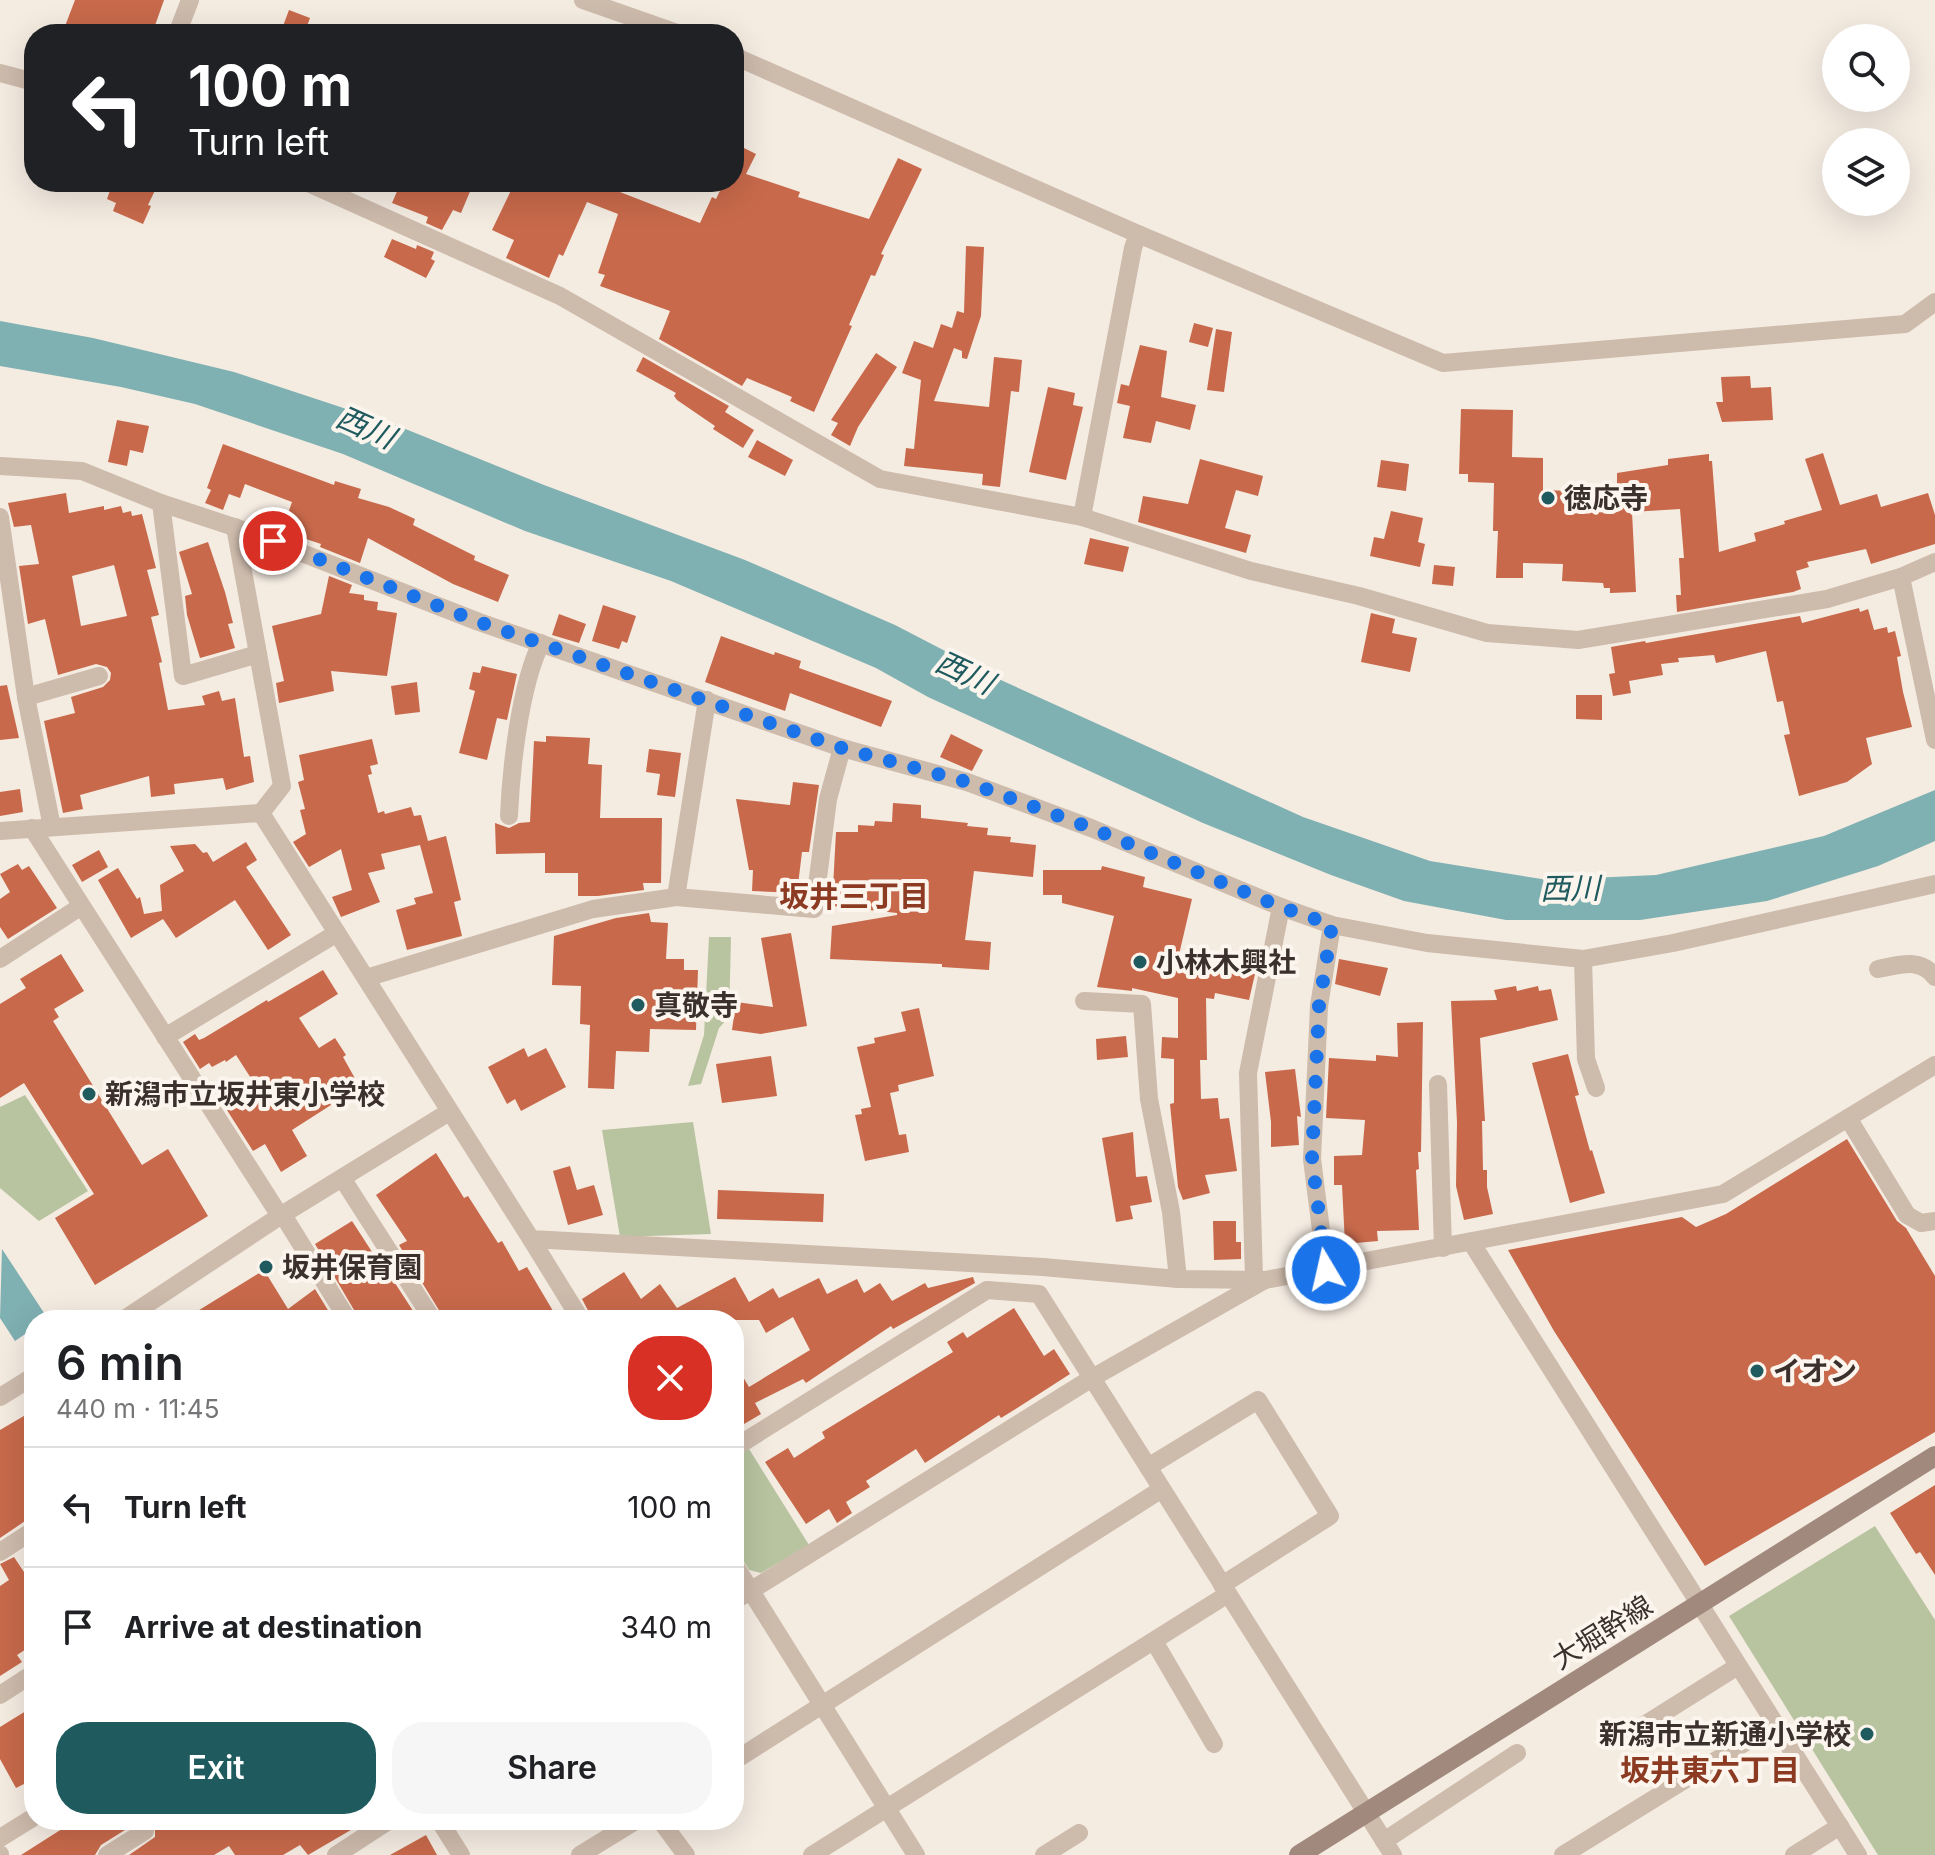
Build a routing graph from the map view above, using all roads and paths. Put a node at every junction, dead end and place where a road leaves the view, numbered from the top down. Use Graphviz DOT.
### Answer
graph roads {
  1 [pos="190,0"];
  2 [pos="583,0"];
  3 [pos="181,24"];
  4 [pos="651,24"];
  5 [pos="744,60"];
  6 [pos="0,73"];
  7 [pos="24,79"];
  8 [pos="328,192"];
  9 [pos="1138,234"];
  10 [pos="1935,302"];
  11 [pos="0,466"];
  12 [pos="161,503"];
  13 [pos="0,517"];
  14 [pos="1082,517"];
  15 [pos="235,527"];
  16 [pos="1935,562"];
  17 [pos="1901,577"];
  18 [pos="541,643"];
  19 [pos="258,654"];
  20 [pos="99,676"];
  21 [pos="26,697"];
  22 [pos="707,700"];
  23 [pos="1935,740"];
  24 [pos="842,748"];
  25 [pos="261,813"];
  26 [pos="509,816"];
  27 [pos="52,827"];
  28 [pos="32,828"];
  29 [pos="0,831"];
  30 [pos="1935,884"];
  31 [pos="676,897"];
  32 [pos="80,907"];
  33 [pos="1281,907"];
  34 [pos="1332,925"];
  35 [pos="337,933"];
  36 [pos="0,959"];
  37 [pos="1583,959"];
  38 [pos="1878,969"];
  39 [pos="1935,977"];
  40 [pos="366,978"];
  41 [pos="1084,1001"];
  42 [pos="165,1037"];
  43 [pos="1935,1065"];
  44 [pos="1438,1084"];
  45 [pos="1596,1088"];
  46 [pos="449,1112"];
  47 [pos="1848,1118"];
  48 [pos="342,1178"];
  49 [pos="282,1216"];
  50 [pos="1935,1221"];
  51 [pos="531,1239"];
  52 [pos="1471,1242"];
  53 [pos="1443,1248"];
  54 [pos="1043,1267"];
  55 [pos="1326,1270"];
  56 [pos="1178,1279"];
  57 [pos="1260,1279"];
  58 [pos="1039,1294"];
  59 [pos="138,1310"];
  60 [pos="342,1310"];
  61 [pos="427,1310"];
  62 [pos="575,1310"];
  63 [pos="1092,1378"];
  64 [pos="24,1382"];
  65 [pos="0,1397"];
  66 [pos="744,1442"];
  67 [pos="1935,1456"];
  68 [pos="1148,1467"];
  69 [pos="1162,1489"];
  70 [pos="24,1536"];
  71 [pos="0,1552"];
  72 [pos="744,1579"];
  73 [pos="1225,1589"];
  74 [pos="751,1590"];
  75 [pos="744,1595"];
  76 [pos="1699,1605"];
  77 [pos="1154,1641"];
  78 [pos="1738,1666"];
  79 [pos="24,1679"];
  80 [pos="0,1695"];
  81 [pos="822,1706"];
  82 [pos="1775,1724"];
  83 [pos="1633,1732"];
  84 [pos="1214,1744"];
  85 [pos="1517,1753"];
  86 [pos="744,1755"];
  87 [pos="886,1808"];
  88 [pos="1366,1812"];
  89 [pos="24,1823"];
  90 [pos="1840,1826"];
  91 [pos="375,1830"];
  92 [pos="445,1830"];
  93 [pos="621,1830"];
  94 [pos="667,1830"];
  95 [pos="145,1831"];
  96 [pos="1079,1833"];
  97 [pos="0,1838"];
  98 [pos="1389,1848"];
  99 [pos="107,1855"];
  100 [pos="336,1855"];
  101 [pos="461,1855"];
  102 [pos="580,1855"];
  103 [pos="686,1855"];
  104 [pos="812,1855"];
  105 [pos="916,1855"];
  106 [pos="1044,1855"];
  107 [pos="1299,1855"];
  108 [pos="1563,1855"];
  109 [pos="1794,1855"];
  110 [pos="1858,1855"];
  1 -- 3 [label="street"];
  2 -- 4 [label="street"];
  5 -- 9 [label="street"];
  6 -- 7 [label="street"];
  8 -- 14 [label="street"];
  9 -- 10 [label="street"];
  9 -- 14 [label="street"];
  11 -- 12 [label="street"];
  12 -- 15 [label="street"];
  12 -- 19 [label="street"];
  13 -- 21 [label="street"];
  14 -- 17 [label="street"];
  15 -- 18 [label="street"];
  15 -- 19 [label="street"];
  16 -- 17 [label="street"];
  17 -- 23 [label="street"];
  18 -- 22 [label="street"];
  18 -- 26 [label="street"];
  19 -- 25 [label="street"];
  20 -- 21 [label="street"];
  21 -- 27 [label="street"];
  22 -- 24 [label="street"];
  22 -- 31 [label="street"];
  24 -- 31 [label="street"];
  24 -- 33 [label="street"];
  25 -- 27 [label="street"];
  25 -- 35 [label="street"];
  27 -- 28 [label="street"];
  28 -- 29 [label="street"];
  28 -- 32 [label="street"];
  30 -- 37 [label="street"];
  31 -- 40 [label="street"];
  32 -- 36 [label="street"];
  32 -- 42 [label="street"];
  33 -- 34 [label="street"];
  33 -- 57 [label="street"];
  34 -- 37 [label="street"];
  34 -- 55 [label="street"];
  35 -- 40 [label="street"];
  35 -- 42 [label="street"];
  37 -- 45 [label="street"];
  38 -- 39 [label="street"];
  40 -- 46 [label="street"];
  41 -- 56 [label="street"];
  42 -- 49 [label="street"];
  43 -- 47 [label="street"];
  44 -- 53 [label="street"];
  46 -- 48 [label="street"];
  46 -- 51 [label="street"];
  47 -- 50 [label="street"];
  47 -- 52 [label="street"];
  48 -- 49 [label="street"];
  48 -- 61 [label="street"];
  49 -- 59 [label="street"];
  49 -- 60 [label="street"];
  51 -- 54 [label="street"];
  51 -- 62 [label="street"];
  52 -- 53 [label="street"];
  52 -- 76 [label="street"];
  53 -- 55 [label="street"];
  54 -- 56 [label="street"];
  54 -- 58 [label="street"];
  55 -- 57 [label="street"];
  56 -- 57 [label="street"];
  57 -- 63 [label="street"];
  58 -- 63 [label="street"];
  58 -- 66 [label="street"];
  63 -- 68 [label="street"];
  63 -- 74 [label="street"];
  64 -- 65 [label="street"];
  67 -- 76 [label="street, 大堀幹線"];
  68 -- 69 [label="street"];
  68 -- 73 [label="street"];
  69 -- 73 [label="street"];
  69 -- 81 [label="street"];
  70 -- 71 [label="street"];
  72 -- 74 [label="street"];
  73 -- 77 [label="street"];
  73 -- 88 [label="street"];
  74 -- 75 [label="street"];
  74 -- 81 [label="street"];
  76 -- 78 [label="street"];
  76 -- 88 [label="street, 大堀幹線"];
  77 -- 84 [label="street"];
  77 -- 87 [label="street"];
  78 -- 82 [label="street"];
  78 -- 83 [label="street"];
  79 -- 80 [label="street"];
  81 -- 86 [label="street"];
  81 -- 87 [label="street"];
  82 -- 90 [label="street"];
  82 -- 108 [label="street"];
  85 -- 98 [label="street"];
  87 -- 104 [label="street"];
  87 -- 105 [label="street"];
  88 -- 98 [label="street"];
  88 -- 107 [label="street, 大堀幹線"];
  89 -- 97 [label="street"];
  90 -- 109 [label="street"];
  90 -- 110 [label="street"];
  91 -- 100 [label="street"];
  92 -- 101 [label="street"];
  93 -- 102 [label="street"];
  94 -- 103 [label="street"];
  95 -- 99 [label="street"];
  96 -- 106 [label="street"];
}
